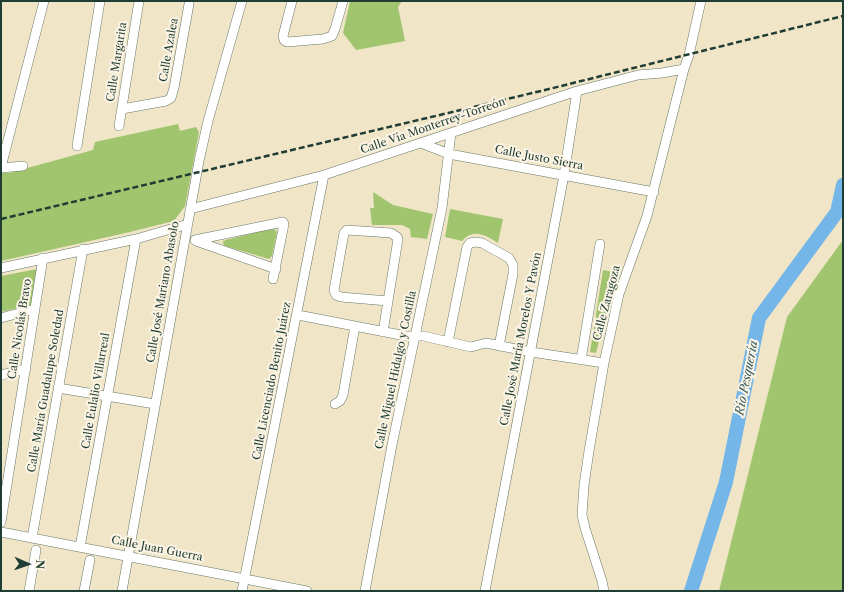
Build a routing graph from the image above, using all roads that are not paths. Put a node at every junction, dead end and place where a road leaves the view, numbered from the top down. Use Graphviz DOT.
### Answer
graph roads {
  1 [pos="44,1"];
  2 [pos="100,1"];
  3 [pos="139,1"];
  4 [pos="242,1"];
  5 [pos="292,1"];
  6 [pos="343,1"];
  7 [pos="701,1"];
  8 [pos="189,4"];
  9 [pos="684,69"];
  10 [pos="577,91"];
  11 [pos="122,109"];
  12 [pos="119,126"];
  13 [pos="451,133"];
  14 [pos="421,143"];
  15 [pos="77,146"];
  16 [pos="450,154"];
  17 [pos="23,166"];
  18 [pos="1,167"];
  19 [pos="324,175"];
  20 [pos="564,175"];
  21 [pos="654,192"];
  22 [pos="190,209"];
  23 [pos="188,224"];
  24 [pos="136,239"];
  25 [pos="185,239"];
  26 [pos="195,240"];
  27 [pos="600,244"];
  28 [pos="83,249"];
  29 [pos="43,258"];
  30 [pos="1,268"];
  31 [pos="276,269"];
  32 [pos="274,279"];
  33 [pos="388,301"];
  34 [pos="35,309"];
  35 [pos="298,315"];
  36 [pos="1,318"];
  37 [pos="355,326"];
  38 [pos="383,332"];
  39 [pos="415,336"];
  40 [pos="448,342"];
  41 [pos="499,346"];
  42 [pos="531,352"];
  43 [pos="581,360"];
  44 [pos="604,363"];
  45 [pos="26,369"];
  46 [pos="1,374"];
  47 [pos="58,388"];
  48 [pos="108,396"];
  49 [pos="155,404"];
  50 [pos="335,404"];
  51 [pos="1,522"];
  52 [pos="1,532"];
  53 [pos="32,538"];
  54 [pos="80,547"];
  55 [pos="36,550"];
  56 [pos="128,556"];
  57 [pos="90,560"];
  58 [pos="244,578"];
  59 [pos="29,591"];
  60 [pos="84,591"];
  61 [pos="122,591"];
  62 [pos="242,591"];
  63 [pos="307,591"];
  64 [pos="365,591"];
  65 [pos="485,591"];
  66 [pos="604,591"];
  1 -- 18 [label="street"];
  2 -- 15 [label="street"];
  3 -- 11 [label="street, Calle Margarita"];
  4 -- 22 [label="street, Calle José Mariano Abasolo"];
  5 -- 6 [label="street"];
  7 -- 9 [label="street, Calle Zaragoza"];
  8 -- 11 [label="street, Calle Azalea"];
  9 -- 10 [label="street, Calle Vía Monterrey-Torreón"];
  9 -- 21 [label="street, Calle Zaragoza"];
  10 -- 13 [label="street, Calle Vía Monterrey-Torreón"];
  10 -- 20 [label="street, Calle José María Morelos Y Pavón"];
  11 -- 12 [label="street, Calle Margarita"];
  13 -- 14 [label="street, Calle Vía Monterrey-Torreón"];
  13 -- 16 [label="street, Calle Miguel Hidalgo y Costilla"];
  14 -- 16 [label="street, Calle Justo Sierra"];
  14 -- 19 [label="street, Calle Vía Monterrey-Torreón"];
  16 -- 20 [label="street, Calle Justo Sierra"];
  16 -- 39 [label="street, Calle Miguel Hidalgo y Costilla"];
  17 -- 18 [label="street"];
  19 -- 22 [label="street, Calle Vía Monterrey-Torreón"];
  19 -- 35 [label="street, Calle Licenciado Benito Juárez"];
  20 -- 21 [label="street, Calle Justo Sierra"];
  20 -- 42 [label="street, Calle José María Morelos Y Pavón"];
  21 -- 44 [label="street, Calle Zaragoza"];
  22 -- 23 [label="street, Calle José Mariano Abasolo"];
  23 -- 24 [label="street"];
  23 -- 25 [label="street, Calle José Mariano Abasolo"];
  24 -- 28 [label="street"];
  24 -- 48 [label="street, Calle Eulalio Villarreal"];
  25 -- 26 [label="street"];
  25 -- 49 [label="street, Calle José Mariano Abasolo"];
  26 -- 31 [label="street"];
  26 -- 31 [label="street"];
  27 -- 43 [label="street"];
  28 -- 29 [label="street"];
  28 -- 47 [label="street, Calle María Guadalupe Soledad"];
  29 -- 30 [label="street"];
  29 -- 34 [label="street, Calle Nicolás Bravo"];
  31 -- 32 [label="street"];
  33 -- 33 [label="street"];
  33 -- 38 [label="street"];
  34 -- 36 [label="street"];
  34 -- 45 [label="street, Calle Nicolás Bravo"];
  35 -- 37 [label="street"];
  35 -- 58 [label="street, Calle Licenciado Benito Juárez"];
  37 -- 38 [label="street"];
  37 -- 50 [label="street"];
  38 -- 39 [label="street"];
  39 -- 40 [label="street"];
  39 -- 64 [label="street, Calle Miguel Hidalgo y Costilla"];
  40 -- 41 [label="street"];
  40 -- 41 [label="street"];
  41 -- 42 [label="street"];
  42 -- 43 [label="street"];
  42 -- 65 [label="street, Calle José María Morelos Y Pavón"];
  43 -- 44 [label="street"];
  44 -- 66 [label="street, Calle Zaragoza"];
  45 -- 46 [label="street"];
  45 -- 51 [label="street, Calle Nicolás Bravo"];
  47 -- 48 [label="street"];
  47 -- 53 [label="street, Calle María Guadalupe Soledad"];
  48 -- 49 [label="street"];
  48 -- 54 [label="street, Calle Eulalio Villarreal"];
  49 -- 56 [label="street, Calle José Mariano Abasolo"];
  52 -- 53 [label="street, Calle Juan Guerra"];
  53 -- 54 [label="street, Calle Juan Guerra"];
  54 -- 56 [label="street, Calle Juan Guerra"];
  55 -- 59 [label="street"];
  56 -- 58 [label="street, Calle Juan Guerra"];
  56 -- 61 [label="street, Calle José Mariano Abasolo"];
  57 -- 60 [label="street"];
  58 -- 62 [label="street, Calle Licenciado Benito Juárez"];
  58 -- 63 [label="street, Calle Juan Guerra"];
}
